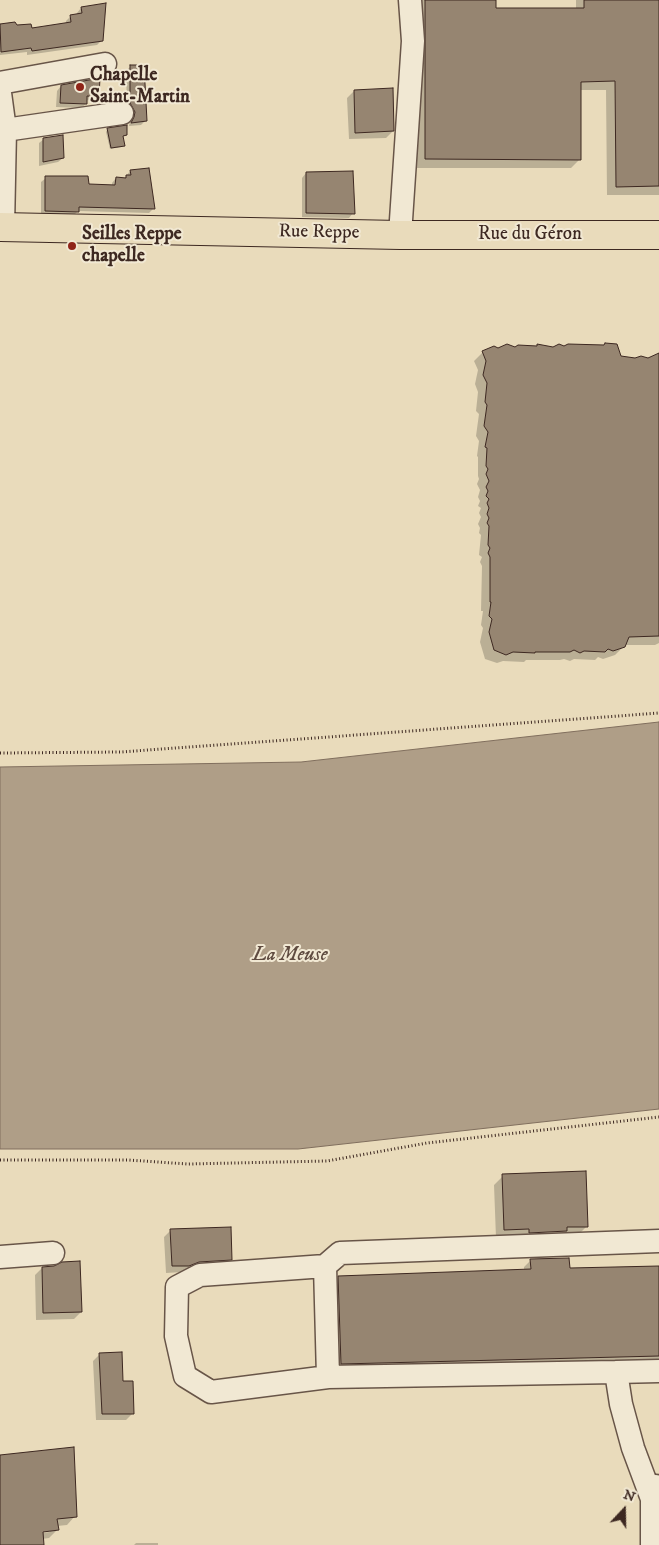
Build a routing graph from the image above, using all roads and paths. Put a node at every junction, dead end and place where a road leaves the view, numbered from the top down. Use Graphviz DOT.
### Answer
graph roads {
  1 [pos="410,0"];
  2 [pos="105,64"];
  3 [pos="0,83"];
  4 [pos="0,93"];
  5 [pos="122,113"];
  6 [pos="5,130"];
  7 [pos="1,227"];
  8 [pos="400,235"];
  9 [pos="659,235"];
  10 [pos="659,713"];
  11 [pos="0,753"];
  12 [pos="659,1118"];
  13 [pos="0,1160"];
  14 [pos="659,1242"];
  15 [pos="54,1253"];
  16 [pos="0,1257"];
  17 [pos="325,1266"];
  18 [pos="659,1370"];
  19 [pos="616,1372"];
  20 [pos="328,1377"];
  21 [pos="659,1478"];
  22 [pos="652,1499"];
  23 [pos="652,1545"];
  1 -- 8 [label="street"];
  2 -- 3 [label="street"];
  4 -- 6 [label="street, Rue Reppe"];
  5 -- 6 [label="street"];
  6 -- 7 [label="street, Rue Reppe"];
  7 -- 8 [label="main road, Rue Reppe"];
  8 -- 9 [label="main road, Rue du Géron"];
  10 -- 11 [label="path"];
  12 -- 13 [label="path"];
  14 -- 17 [label="street"];
  15 -- 16 [label="street"];
  17 -- 20 [label="street"];
  17 -- 20 [label="street"];
  18 -- 19 [label="street"];
  19 -- 20 [label="street"];
  19 -- 22 [label="street"];
  21 -- 22 [label="street"];
  22 -- 23 [label="street"];
}
